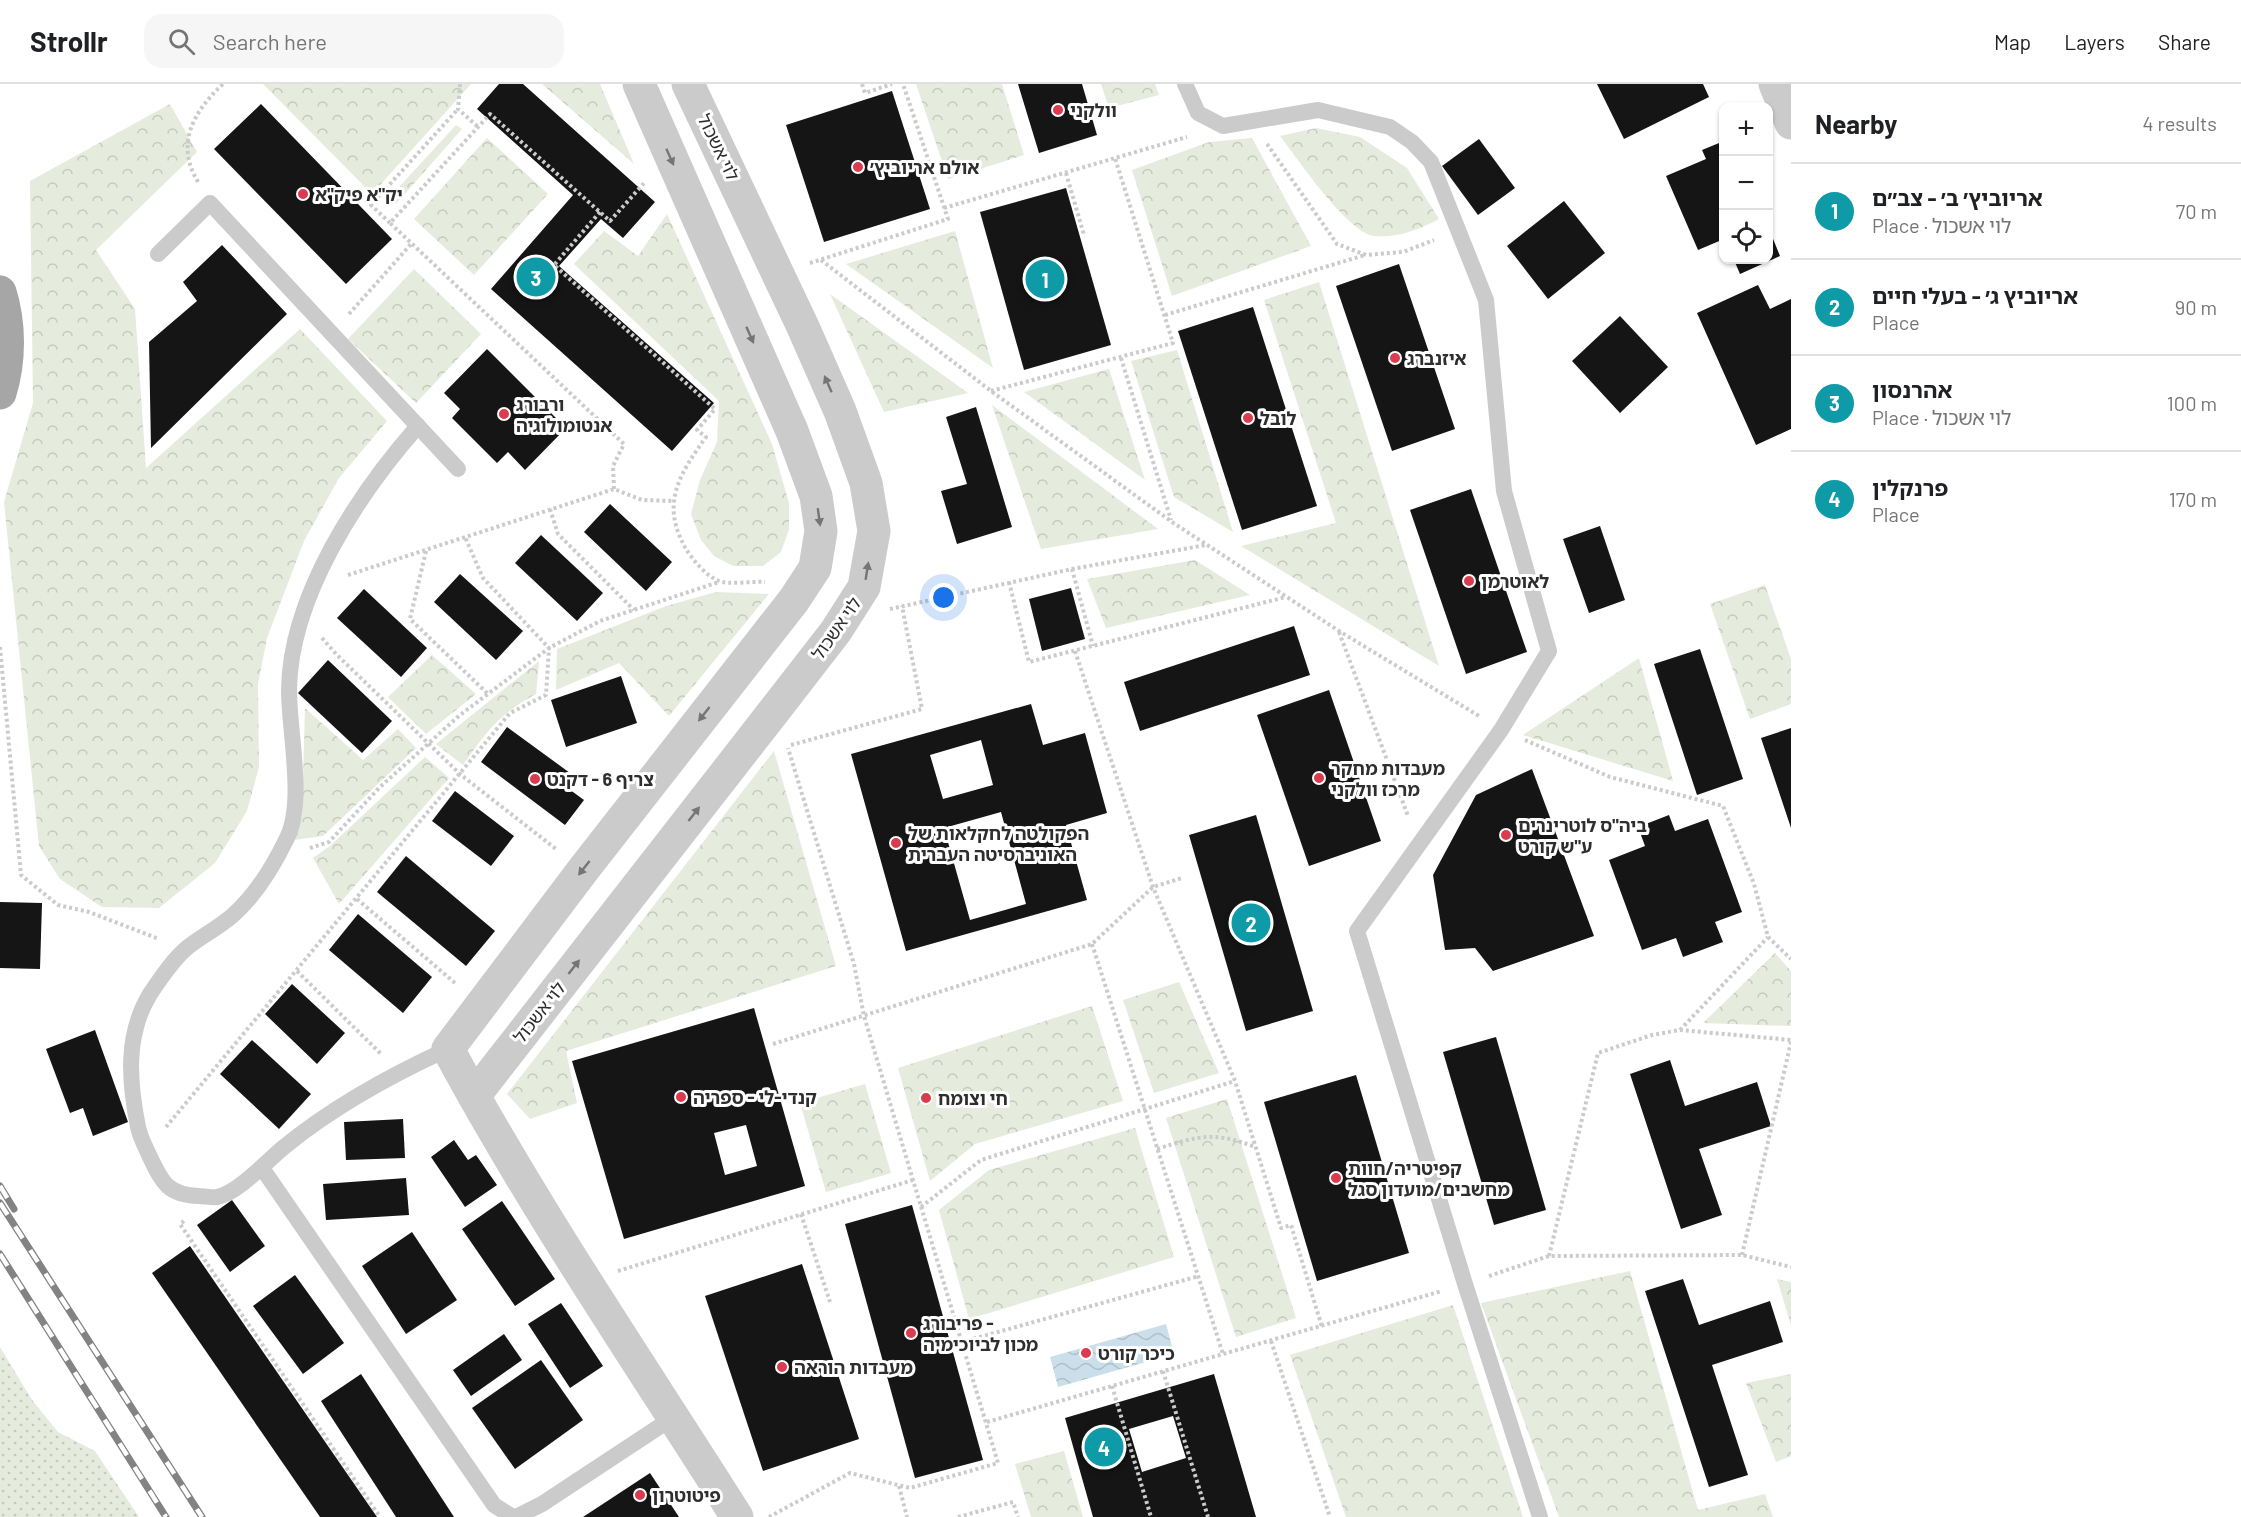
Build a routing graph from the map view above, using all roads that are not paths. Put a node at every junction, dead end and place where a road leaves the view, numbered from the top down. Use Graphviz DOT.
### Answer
graph roads {
  1 [pos="639,84"];
  2 [pos="1185,84"];
  3 [pos="1775,84"];
  4 [pos="691,91"];
  5 [pos="653,118"];
  6 [pos="1791,123"];
  7 [pos="158,254"];
  8 [pos="0,292"];
  9 [pos="0,393"];
  10 [pos="418,426"];
  11 [pos="458,469"];
  12 [pos="731,680"];
  13 [pos="774,711"];
  14 [pos="448,1049"];
  15 [pos="474,1096"];
  16 [pos="262,1168"];
  17 [pos="674,1417"];
  18 [pos="514,1517"];
  19 [pos="737,1517"];
  20 [pos="1540,1517"];
  1 -- 5 [label="street"];
  2 -- 20 [label="lane"];
  3 -- 6 [label="street"];
  4 -- 5 [label="street"];
  13 -- 4 [label="street, לוי אשכול, one-way"];
  5 -- 12 [label="street, one-way"];
  7 -- 10 [label="lane"];
  8 -- 9 [label="main road"];
  10 -- 11 [label="lane"];
  10 -- 16 [label="lane"];
  12 -- 13 [label="street"];
  12 -- 14 [label="street, one-way"];
  15 -- 13 [label="street, לוי אשכול, one-way"];
  14 -- 15 [label="street"];
  14 -- 16 [label="lane"];
  15 -- 17 [label="street"];
  16 -- 18 [label="lane"];
  17 -- 18 [label="lane"];
  17 -- 19 [label="street"];
}
